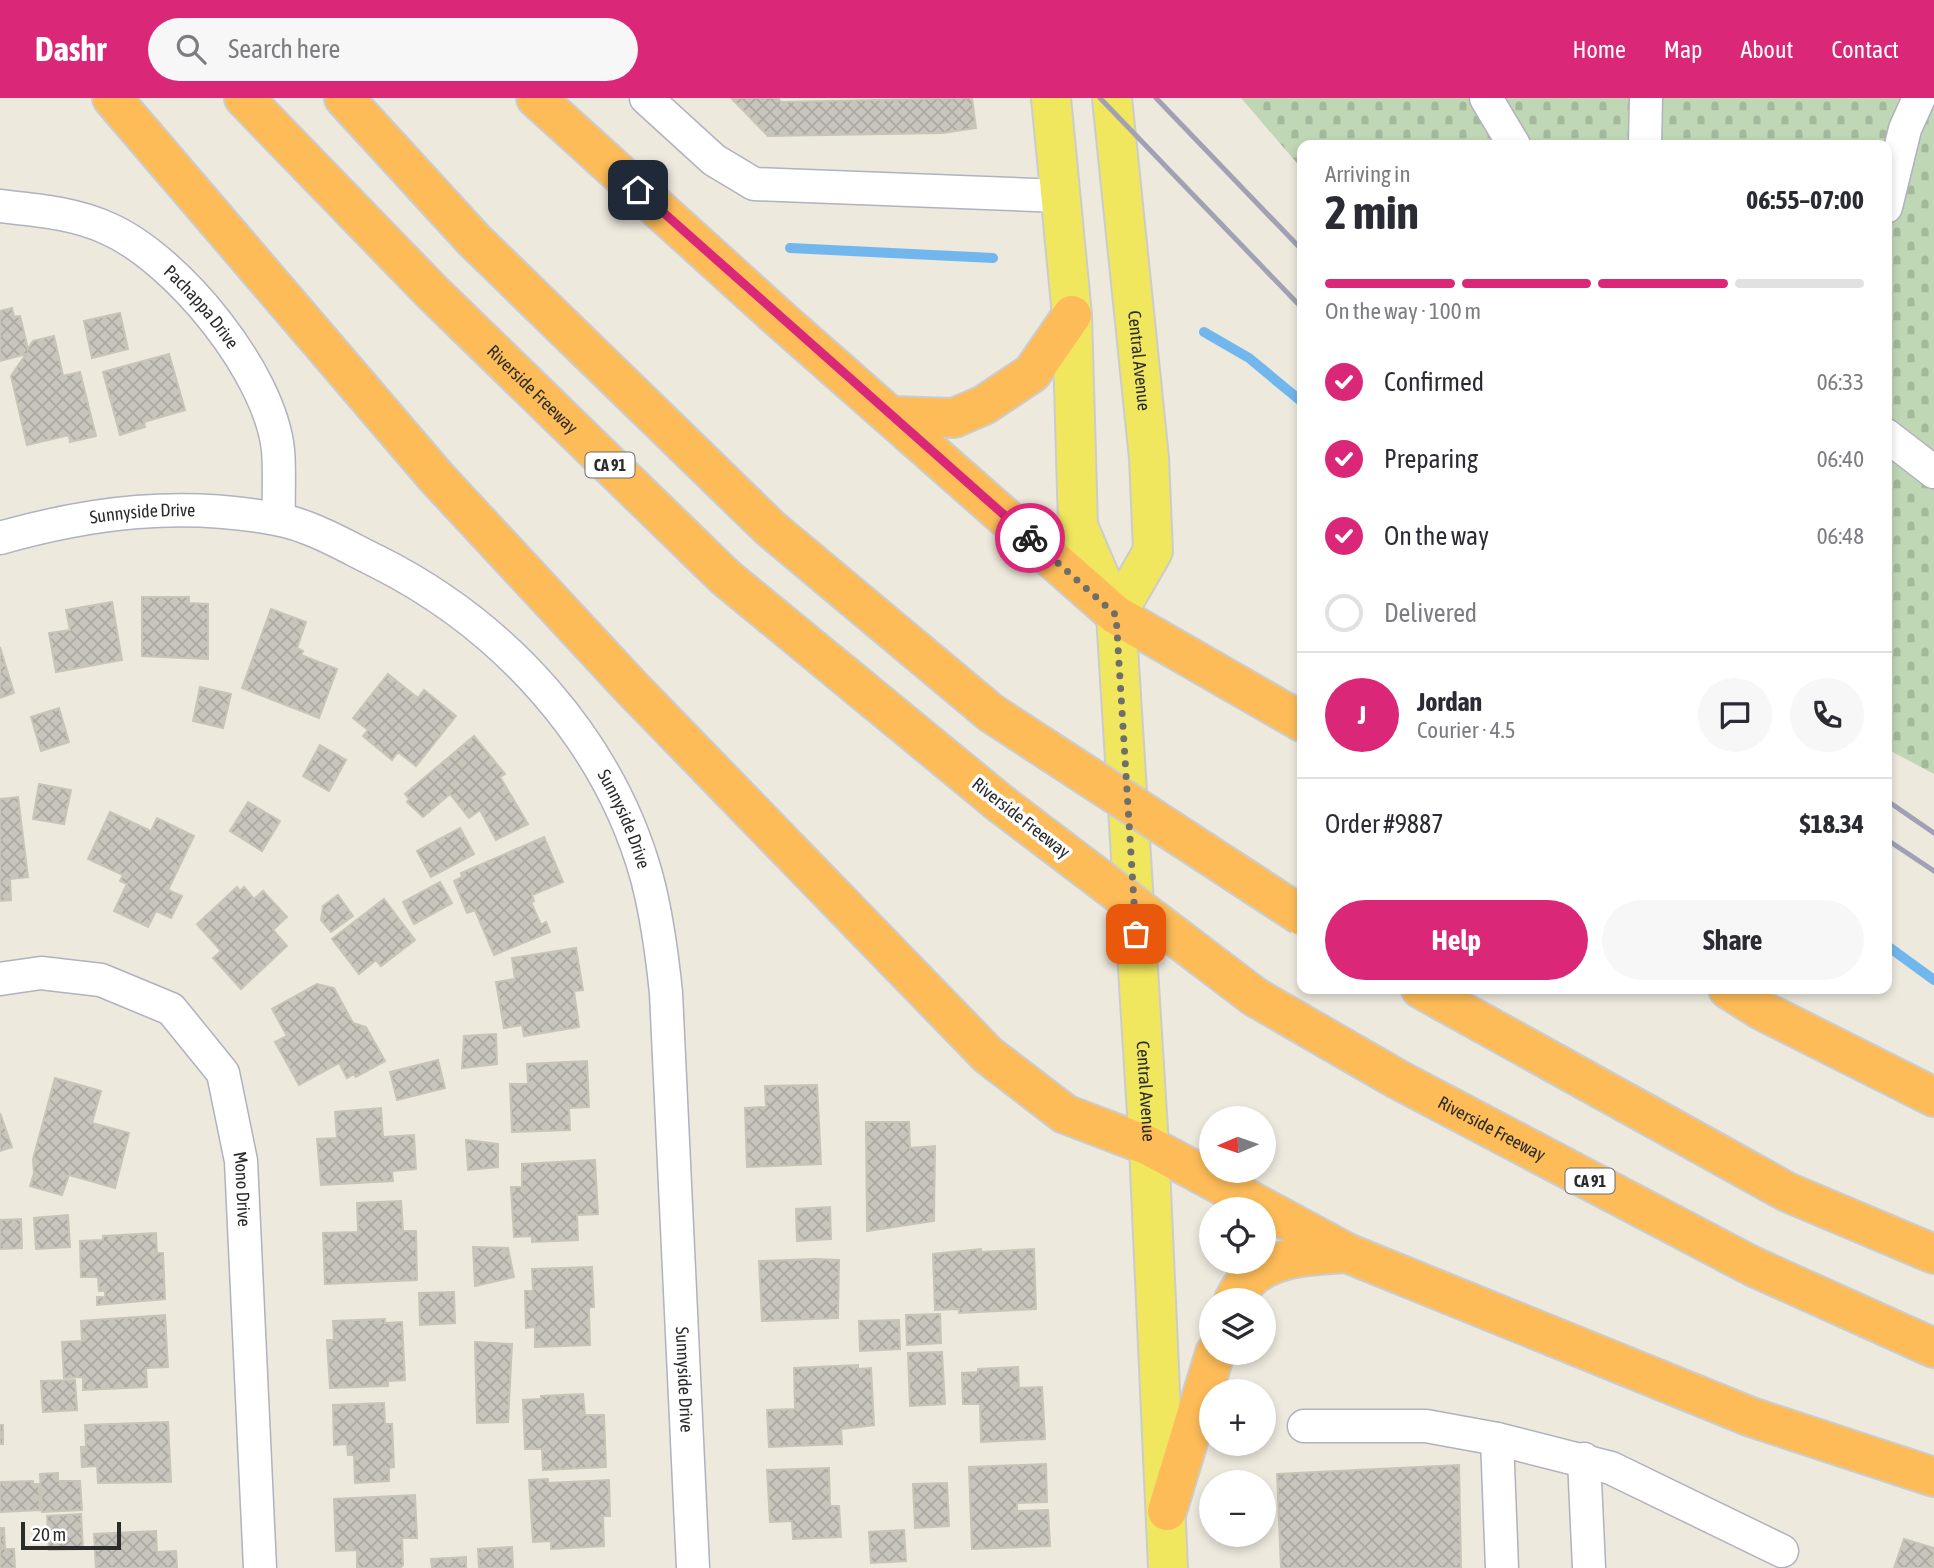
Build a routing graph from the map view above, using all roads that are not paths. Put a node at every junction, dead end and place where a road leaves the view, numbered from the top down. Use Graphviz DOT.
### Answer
graph roads {
  1 [pos="113,98"];
  2 [pos="244,98"];
  3 [pos="344,98"];
  4 [pos="536,98"];
  5 [pos="646,98"];
  6 [pos="1051,98"];
  7 [pos="1112,98"];
  8 [pos="1486,98"];
  9 [pos="1646,98"];
  10 [pos="1919,98"];
  11 [pos="1511,140"];
  12 [pos="1644,140"];
  13 [pos="1892,182"];
  14 [pos="1061,196"];
  15 [pos="0,206"];
  16 [pos="1072,315"];
  17 [pos="892,416"];
  18 [pos="1892,440"];
  19 [pos="1934,472"];
  20 [pos="279,519"];
  21 [pos="0,538"];
  22 [pos="1116,615"];
  23 [pos="1297,719"];
  24 [pos="1297,913"];
  25 [pos="0,979"];
  26 [pos="1430,994"];
  27 [pos="1736,994"];
  28 [pos="1934,1097"];
  29 [pos="1149,1146"];
  30 [pos="1347,1253"];
  31 [pos="1934,1254"];
  32 [pos="1240,1288"];
  33 [pos="1934,1348"];
  34 [pos="1210,1365"];
  35 [pos="1304,1426"];
  36 [pos="1497,1439"];
  37 [pos="1584,1459"];
  38 [pos="1934,1476"];
  39 [pos="1167,1511"];
  40 [pos="1782,1551"];
  41 [pos="260,1568"];
  42 [pos="693,1568"];
  43 [pos="1168,1568"];
  44 [pos="1502,1568"];
  45 [pos="1589,1568"];
  1 -- 29 [label="highway"];
  2 -- 33 [label="highway, Riverside Freeway / CA 91, bridge"];
  3 -- 24 [label="highway, bridge"];
  4 -- 17 [label="highway"];
  5 -- 14 [label="street"];
  6 -- 14 [label="main road, Central Avenue"];
  7 -- 22 [label="main road, Central Avenue"];
  8 -- 11 [label="street"];
  9 -- 12 [label="street"];
  10 -- 13 [label="street"];
  14 -- 16 [label="main road, Central Avenue"];
  15 -- 20 [label="street, Pachappa Drive"];
  16 -- 17 [label="highway"];
  16 -- 22 [label="main road, Central Avenue"];
  17 -- 22 [label="highway"];
  18 -- 19 [label="street"];
  20 -- 21 [label="street, Sunnyside Drive"];
  20 -- 42 [label="street, Sunnyside Drive"];
  22 -- 23 [label="highway"];
  22 -- 29 [label="main road, Central Avenue"];
  25 -- 41 [label="street, Mono Drive"];
  26 -- 31 [label="highway"];
  27 -- 28 [label="highway"];
  29 -- 30 [label="highway"];
  29 -- 39 [label="main road, Central Avenue"];
  30 -- 32 [label="highway"];
  30 -- 38 [label="highway"];
  34 -- 39 [label="highway"];
  35 -- 36 [label="street"];
  36 -- 37 [label="street"];
  36 -- 44 [label="street"];
  37 -- 40 [label="street"];
  37 -- 45 [label="street"];
  39 -- 43 [label="main road, Central Avenue"];
}
